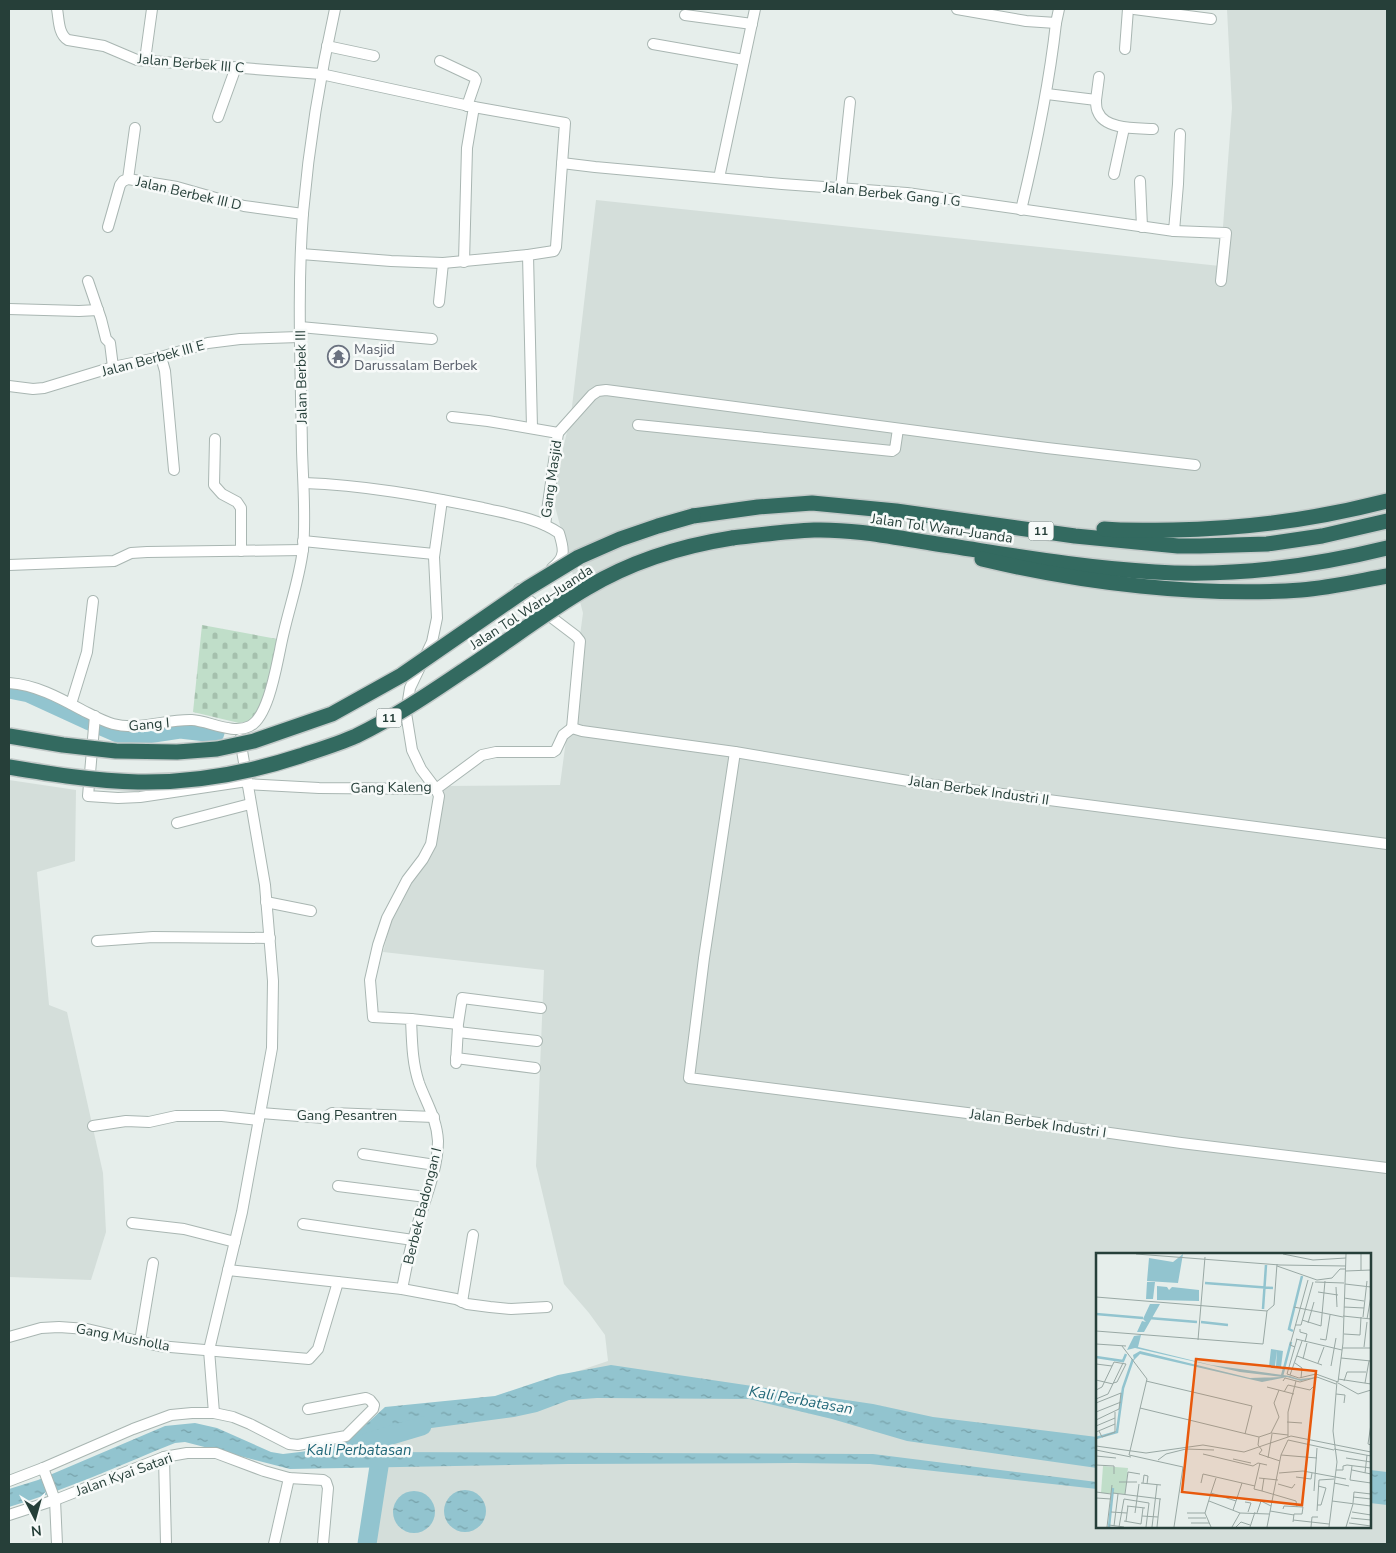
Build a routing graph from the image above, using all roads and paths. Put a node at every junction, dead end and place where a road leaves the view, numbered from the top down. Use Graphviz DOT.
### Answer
graph roads {
  1 [pos="57,9"];
  2 [pos="152,9"];
  3 [pos="335,9"];
  4 [pos="755,9"];
  5 [pos="957,9"];
  6 [pos="1058,9"];
  7 [pos="1128,9"];
  8 [pos="1134,9"];
  9 [pos="686,15"];
  10 [pos="1212,19"];
  11 [pos="1056,23"];
  12 [pos="752,24"];
  13 [pos="654,44"];
  14 [pos="327,46"];
  15 [pos="1125,49"];
  16 [pos="374,56"];
  17 [pos="145,60"];
  18 [pos="744,60"];
  19 [pos="440,61"];
  20 [pos="236,67"];
  21 [pos="322,74"];
  22 [pos="1099,77"];
  23 [pos="1047,94"];
  24 [pos="1096,100"];
  25 [pos="850,102"];
  26 [pos="471,106"];
  27 [pos="218,117"];
  28 [pos="135,128"];
  29 [pos="1124,128"];
  30 [pos="1153,129"];
  31 [pos="1180,134"];
  32 [pos="562,163"];
  33 [pos="1114,174"];
  34 [pos="719,178"];
  35 [pos="128,179"];
  36 [pos="1140,181"];
  37 [pos="841,188"];
  38 [pos="1021,210"];
  39 [pos="303,214"];
  40 [pos="108,227"];
  41 [pos="1142,227"];
  42 [pos="1174,232"];
  43 [pos="301,254"];
  44 [pos="528,255"];
  45 [pos="464,262"];
  46 [pos="443,263"];
  47 [pos="88,281"];
  48 [pos="1220,281"];
  49 [pos="439,302"];
  50 [pos="9,309"];
  51 [pos="98,310"];
  52 [pos="300,332"];
  53 [pos="432,340"];
  54 [pos="161,357"];
  55 [pos="113,367"];
  56 [pos="9,386"];
  57 [pos="452,417"];
  58 [pos="638,425"];
  59 [pos="532,428"];
  60 [pos="898,429"];
  61 [pos="558,433"];
  62 [pos="215,439"];
  63 [pos="1195,465"];
  64 [pos="174,470"];
  65 [pos="304,483"];
  66 [pos="442,500"];
  67 [pos="1387,501"];
  68 [pos="896,511"];
  69 [pos="1387,520"];
  70 [pos="545,525"];
  71 [pos="871,534"];
  72 [pos="303,546"];
  73 [pos="1387,548"];
  74 [pos="241,551"];
  75 [pos="434,554"];
  76 [pos="9,566"];
  77 [pos="1387,576"];
  78 [pos="93,601"];
  79 [pos="9,683"];
  80 [pos="71,704"];
  81 [pos="94,719"];
  82 [pos="572,728"];
  83 [pos="238,729"];
  84 [pos="9,736"];
  85 [pos="735,752"];
  86 [pos="9,767"];
  87 [pos="247,782"];
  88 [pos="436,789"];
  89 [pos="250,804"];
  90 [pos="177,823"];
  91 [pos="1387,844"];
  92 [pos="266,902"];
  93 [pos="311,911"];
  94 [pos="270,938"];
  95 [pos="97,941"];
  96 [pos="541,1008"];
  97 [pos="411,1019"];
  98 [pos="458,1028"];
  99 [pos="536,1041"];
  100 [pos="535,1068"];
  101 [pos="260,1116"];
  102 [pos="434,1117"];
  103 [pos="93,1126"];
  104 [pos="363,1154"];
  105 [pos="435,1165"];
  106 [pos="1387,1168"];
  107 [pos="338,1186"];
  108 [pos="426,1197"];
  109 [pos="132,1223"];
  110 [pos="302,1224"];
  111 [pos="473,1236"];
  112 [pos="413,1240"];
  113 [pos="235,1242"];
  114 [pos="153,1263"];
  115 [pos="228,1270"];
  116 [pos="338,1282"];
  117 [pos="402,1288"];
  118 [pos="462,1302"];
  119 [pos="547,1307"];
  120 [pos="9,1337"];
  121 [pos="140,1341"];
  122 [pos="209,1350"];
  123 [pos="308,1409"];
  124 [pos="214,1414"];
  125 [pos="164,1457"];
  126 [pos="44,1472"];
  127 [pos="289,1478"];
  128 [pos="9,1481"];
  129 [pos="55,1498"];
  130 [pos="9,1516"];
  131 [pos="57,1544"];
  132 [pos="166,1544"];
  133 [pos="274,1544"];
  134 [pos="323,1544"];
  1 -- 17 [label="street, Jalan Berbek III C"];
  2 -- 17 [label="street"];
  3 -- 14 [label="street, Jalan Berbek III"];
  4 -- 12 [label="street"];
  5 -- 11 [label="street"];
  6 -- 11 [label="street"];
  7 -- 15 [label="street"];
  8 -- 10 [label="street"];
  9 -- 12 [label="street"];
  11 -- 23 [label="street"];
  12 -- 18 [label="street"];
  13 -- 18 [label="street"];
  14 -- 16 [label="street"];
  14 -- 21 [label="street, Jalan Berbek III"];
  17 -- 20 [label="street, Jalan Berbek III C"];
  18 -- 34 [label="street"];
  19 -- 26 [label="street"];
  20 -- 21 [label="street, Jalan Berbek III C"];
  20 -- 27 [label="street"];
  21 -- 26 [label="street, Jalan Berbek III C"];
  21 -- 39 [label="street, Jalan Berbek III"];
  22 -- 24 [label="street"];
  23 -- 24 [label="street"];
  23 -- 38 [label="street"];
  24 -- 29 [label="street"];
  25 -- 37 [label="street"];
  26 -- 32 [label="street, Jalan Berbek III C"];
  26 -- 45 [label="street"];
  28 -- 35 [label="street"];
  29 -- 30 [label="street"];
  29 -- 33 [label="street"];
  31 -- 42 [label="street"];
  32 -- 34 [label="street, Jalan Berbek Gang I G"];
  32 -- 44 [label="street"];
  34 -- 37 [label="street, Jalan Berbek Gang I G"];
  35 -- 39 [label="street, Jalan Berbek III D"];
  35 -- 40 [label="street, Jalan Berbek III D"];
  36 -- 41 [label="street"];
  37 -- 38 [label="street, Jalan Berbek Gang I G"];
  38 -- 41 [label="street, Jalan Berbek Gang I G"];
  39 -- 43 [label="street, Jalan Berbek III"];
  41 -- 42 [label="street, Jalan Berbek Gang I G"];
  42 -- 48 [label="street, Jalan Berbek Gang I G"];
  43 -- 46 [label="street"];
  43 -- 52 [label="street, Jalan Berbek III"];
  44 -- 45 [label="street"];
  44 -- 59 [label="street"];
  45 -- 46 [label="street"];
  46 -- 49 [label="street"];
  47 -- 51 [label="street"];
  50 -- 51 [label="street"];
  51 -- 55 [label="street"];
  52 -- 53 [label="street, Jalan Berbek III E"];
  52 -- 54 [label="street, Jalan Berbek III E"];
  52 -- 65 [label="street, Jalan Berbek III"];
  54 -- 55 [label="street, Jalan Berbek III E"];
  54 -- 64 [label="street"];
  55 -- 56 [label="street, Jalan Berbek III E"];
  57 -- 59 [label="street"];
  58 -- 60 [label="street"];
  59 -- 61 [label="street"];
  60 -- 61 [label="street"];
  60 -- 63 [label="street"];
  61 -- 70 [label="street, Gang Masjid"];
  62 -- 74 [label="street"];
  65 -- 66 [label="street"];
  65 -- 72 [label="street, Jalan Berbek III"];
  66 -- 70 [label="street"];
  66 -- 75 [label="street"];
  67 -- 68 [label="highway"];
  68 -- 69 [label="highway, Jalan Tol Waru–Juanda / 11"];
  68 -- 84 [label="highway, Jalan Tol Waru–Juanda / 11, bridge"];
  70 -- 82 [label="street"];
  71 -- 73 [label="highway, Jalan Tol Waru–Juanda / 11"];
  71 -- 77 [label="highway"];
  71 -- 86 [label="highway, Jalan Tol Waru–Juanda / 11, bridge"];
  72 -- 74 [label="street"];
  72 -- 75 [label="street"];
  72 -- 83 [label="street, Jalan Berbek III"];
  74 -- 76 [label="street"];
  75 -- 88 [label="street"];
  78 -- 80 [label="street"];
  79 -- 80 [label="street, Gang I"];
  80 -- 81 [label="street, Gang I"];
  81 -- 83 [label="street, Gang I"];
  81 -- 87 [label="street, Gang Kaleng"];
  82 -- 85 [label="street, Jalan Berbek Industri II"];
  82 -- 88 [label="street, Gang Kaleng"];
  83 -- 87 [label="street"];
  85 -- 91 [label="street, Jalan Berbek Industri II"];
  85 -- 106 [label="street, Jalan Berbek Industri I"];
  87 -- 88 [label="street, Gang Kaleng"];
  87 -- 89 [label="street"];
  88 -- 97 [label="street"];
  89 -- 90 [label="street"];
  89 -- 92 [label="street"];
  92 -- 93 [label="street"];
  92 -- 94 [label="street"];
  94 -- 95 [label="street"];
  94 -- 101 [label="street"];
  96 -- 98 [label="street"];
  97 -- 98 [label="street"];
  97 -- 102 [label="street, Berbek Badongan I"];
  98 -- 99 [label="street"];
  98 -- 100 [label="street"];
  101 -- 102 [label="street, Gang Pesantren"];
  101 -- 103 [label="street, Gang Pesantren"];
  101 -- 113 [label="street"];
  102 -- 105 [label="street, Berbek Badongan I"];
  104 -- 105 [label="street"];
  105 -- 108 [label="street, Berbek Badongan I"];
  107 -- 108 [label="street"];
  108 -- 112 [label="street, Berbek Badongan I"];
  109 -- 113 [label="street"];
  110 -- 112 [label="street"];
  111 -- 118 [label="street"];
  112 -- 117 [label="street, Berbek Badongan I"];
  113 -- 115 [label="street"];
  114 -- 121 [label="street"];
  115 -- 116 [label="street"];
  115 -- 122 [label="street"];
  116 -- 117 [label="street"];
  116 -- 122 [label="street, Gang Musholla"];
  117 -- 118 [label="street"];
  118 -- 119 [label="street"];
  120 -- 121 [label="street, Gang Musholla"];
  121 -- 122 [label="street, Gang Musholla"];
  122 -- 124 [label="street"];
  123 -- 124 [label="street"];
  124 -- 126 [label="street"];
  125 -- 127 [label="street, Jalan Kyai Satari"];
  125 -- 129 [label="street, Jalan Kyai Satari"];
  125 -- 132 [label="street"];
  126 -- 128 [label="street"];
  126 -- 129 [label="street"];
  127 -- 133 [label="street"];
  127 -- 134 [label="street, Jalan Kyai Satari"];
  129 -- 130 [label="street, Jalan Kyai Satari"];
  129 -- 131 [label="street"];
}
